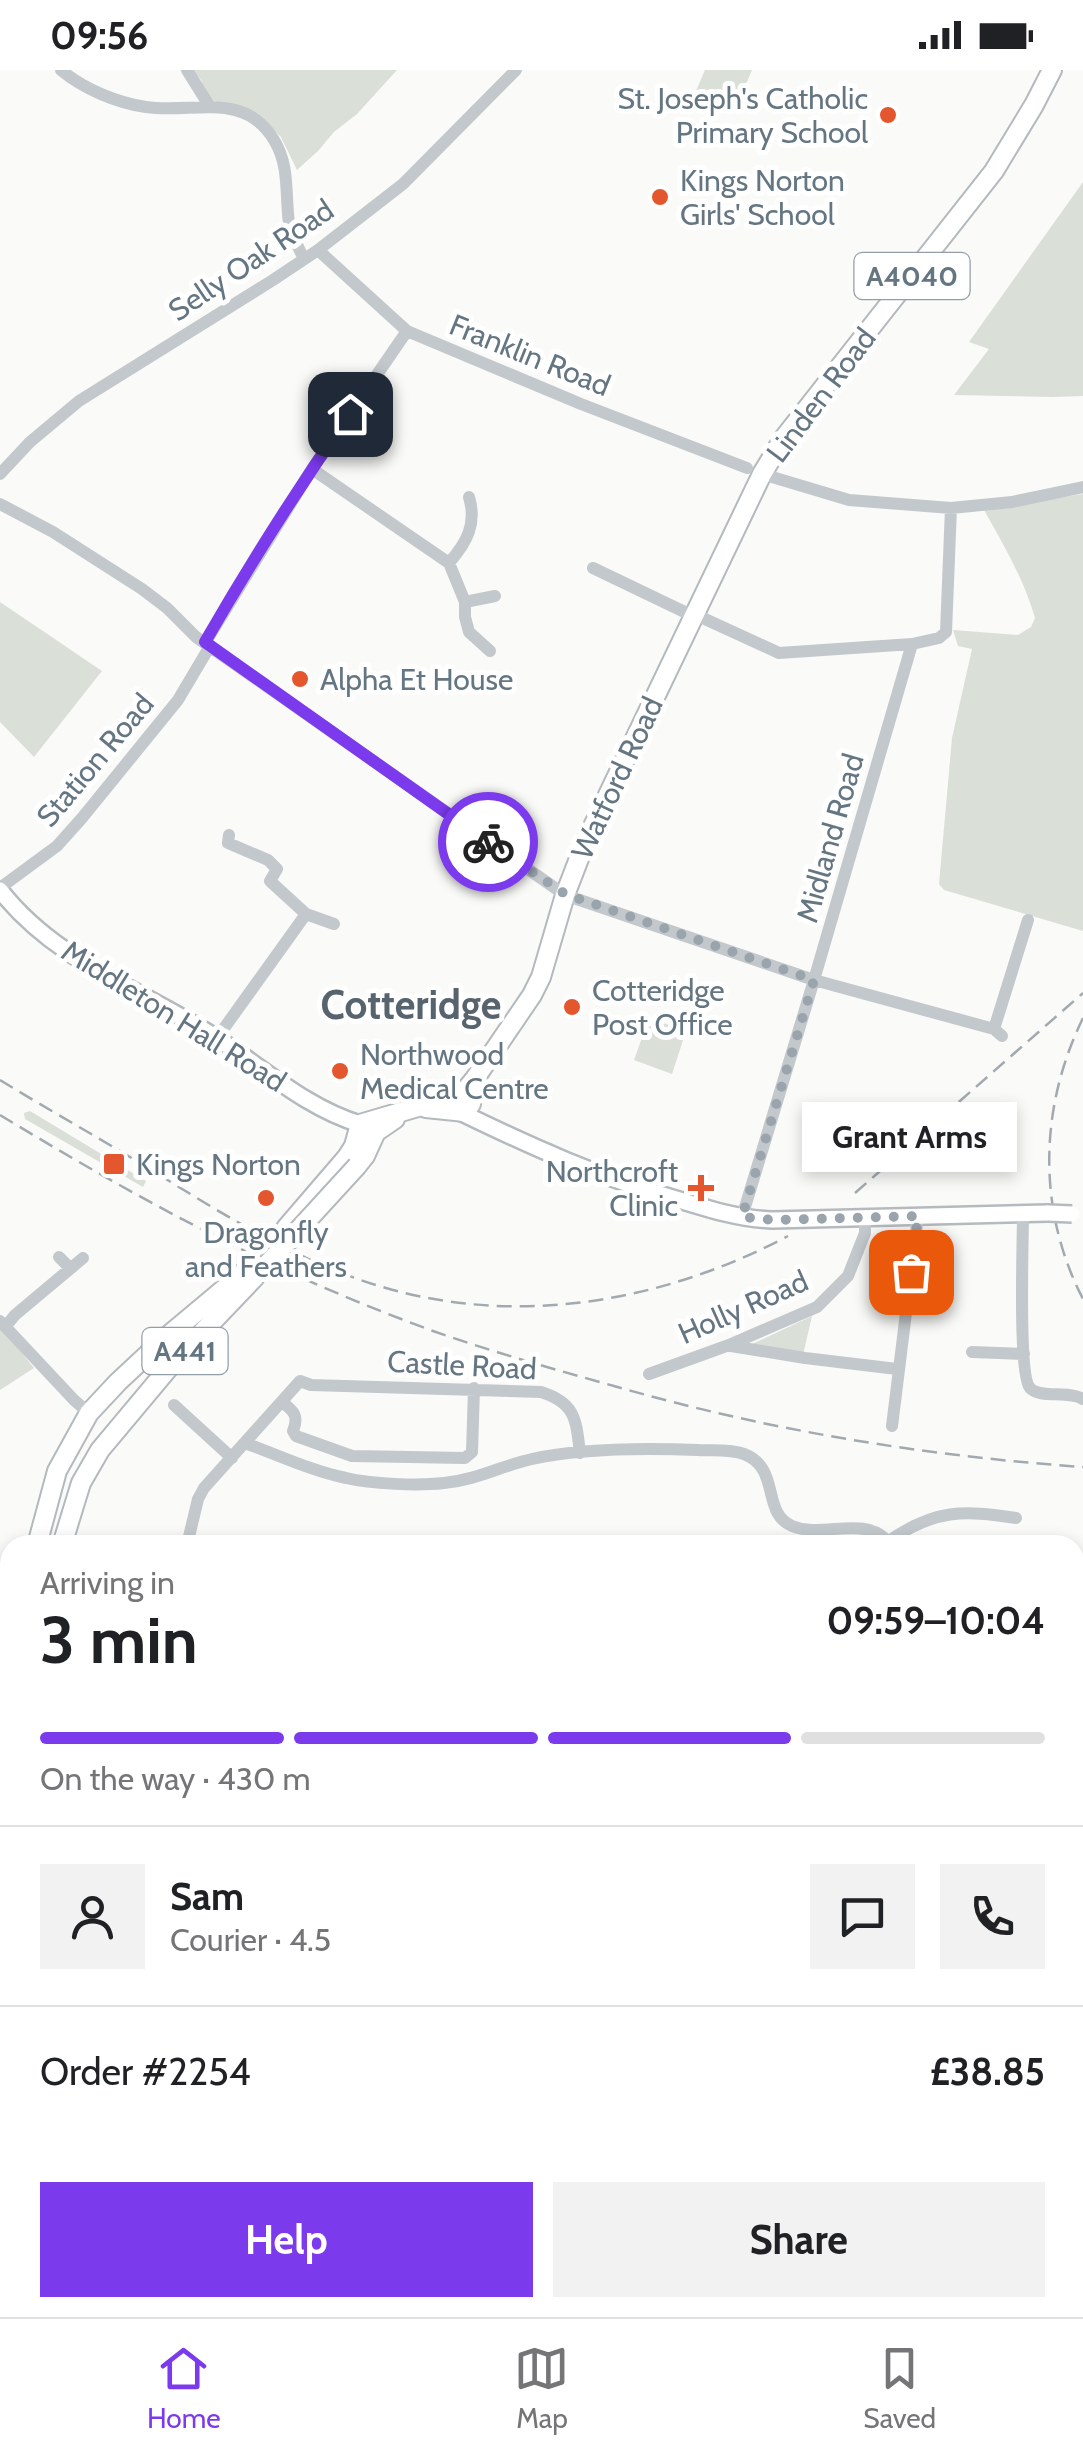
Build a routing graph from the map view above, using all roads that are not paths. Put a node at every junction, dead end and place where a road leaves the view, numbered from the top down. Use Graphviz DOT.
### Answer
graph roads {
  1 [pos="61,70"];
  2 [pos="187,70"];
  3 [pos="516,70"];
  4 [pos="1052,70"];
  5 [pos="210,107"];
  6 [pos="318,250"];
  7 [pos="304,259"];
  8 [pos="407,331"];
  9 [pos="312,469"];
  10 [pos="755,471"];
  11 [pos="0,474"];
  12 [pos="1083,487"];
  13 [pos="468,497"];
  14 [pos="0,504"];
  15 [pos="952,508"];
  16 [pos="450,563"];
  17 [pos="593,568"];
  18 [pos="495,596"];
  19 [pos="465,602"];
  20 [pos="693,615"];
  21 [pos="207,644"];
  22 [pos="912,644"];
  23 [pos="490,651"];
  24 [pos="227,845"];
  25 [pos="0,889"];
  26 [pos="565,894"];
  27 [pos="306,914"];
  28 [pos="1028,920"];
  29 [pos="334,924"];
  30 [pos="814,980"];
  31 [pos="217,1038"];
  32 [pos="464,1100"];
  33 [pos="367,1129"];
  34 [pos="1023,1214"];
  35 [pos="1078,1215"];
  36 [pos="918,1216"];
  37 [pos="742,1217"];
  38 [pos="865,1217"];
  39 [pos="59,1257"];
  40 [pos="82,1258"];
  41 [pos="70,1268"];
  42 [pos="251,1272"];
  43 [pos="3,1324"];
  44 [pos="729,1345"];
  45 [pos="972,1352"];
  46 [pos="1024,1354"];
  47 [pos="897,1369"];
  48 [pos="649,1374"];
  49 [pos="474,1388"];
  50 [pos="1083,1400"];
  51 [pos="282,1402"];
  52 [pos="174,1405"];
  53 [pos="89,1413"];
  54 [pos="892,1426"];
  55 [pos="114,1432"];
  56 [pos="245,1443"];
  57 [pos="580,1453"];
  58 [pos="232,1458"];
  59 [pos="1016,1518"];
  60 [pos="40,1535"];
  61 [pos="65,1535"];
  62 [pos="190,1535"];
  63 [pos="878,1535"];
  64 [pos="901,1535"];
  1 -- 5 [label="street"];
  2 -- 5 [label="street"];
  3 -- 6 [label="street, Selly Oak Road"];
  4 -- 10 [label="highway, Linden Road / A4040"];
  5 -- 7 [label="street"];
  6 -- 7 [label="street, Selly Oak Road"];
  6 -- 8 [label="street, Franklin Road"];
  7 -- 11 [label="street, Selly Oak Road"];
  8 -- 9 [label="street, Station Road"];
  8 -- 10 [label="street, Franklin Road"];
  9 -- 16 [label="street"];
  9 -- 21 [label="street, Station Road"];
  10 -- 15 [label="street, Franklin Road"];
  10 -- 20 [label="highway, Watford Road / A4040"];
  12 -- 15 [label="street, Franklin Road"];
  13 -- 16 [label="street"];
  14 -- 21 [label="street"];
  15 -- 22 [label="street"];
  16 -- 19 [label="street"];
  17 -- 20 [label="street"];
  18 -- 19 [label="street"];
  19 -- 23 [label="street"];
  20 -- 22 [label="street"];
  20 -- 26 [label="highway, Watford Road / A4040"];
  21 -- 25 [label="street, Station Road"];
  21 -- 26 [label="street"];
  22 -- 30 [label="street, Midland Road"];
  24 -- 27 [label="street"];
  25 -- 31 [label="main road, Middleton Hall Road"];
  26 -- 30 [label="street"];
  26 -- 32 [label="highway, Watford Road / A4040"];
  27 -- 29 [label="street"];
  27 -- 31 [label="street"];
  28 -- 30 [label="street"];
  30 -- 37 [label="street, Midland Road"];
  31 -- 33 [label="main road, Middleton Hall Road"];
  32 -- 33 [label="highway, A441"];
  32 -- 37 [label="main road"];
  33 -- 42 [label="highway, A441"];
  33 -- 42 [label="highway, A441, bridge"];
  34 -- 35 [label="main road, bridge"];
  34 -- 36 [label="main road"];
  34 -- 46 [label="street"];
  36 -- 38 [label="main road"];
  36 -- 47 [label="street"];
  37 -- 38 [label="main road"];
  38 -- 44 [label="street, Holly Road"];
  39 -- 41 [label="street"];
  40 -- 41 [label="street"];
  41 -- 43 [label="street"];
  42 -- 53 [label="highway, A441"];
  42 -- 55 [label="highway, A441"];
  43 -- 53 [label="street"];
  44 -- 47 [label="street"];
  44 -- 48 [label="street, Holly Road"];
  45 -- 46 [label="street"];
  46 -- 50 [label="street"];
  47 -- 54 [label="street"];
  49 -- 51 [label="street, Castle Road"];
  49 -- 51 [label="street"];
  49 -- 57 [label="street, Castle Road"];
  51 -- 56 [label="street"];
  52 -- 58 [label="street"];
  53 -- 55 [label="highway"];
  53 -- 60 [label="highway, A441"];
  55 -- 61 [label="highway, A441"];
  56 -- 57 [label="street"];
  56 -- 58 [label="street"];
  57 -- 63 [label="street"];
  58 -- 62 [label="street"];
  59 -- 64 [label="street"];
}
